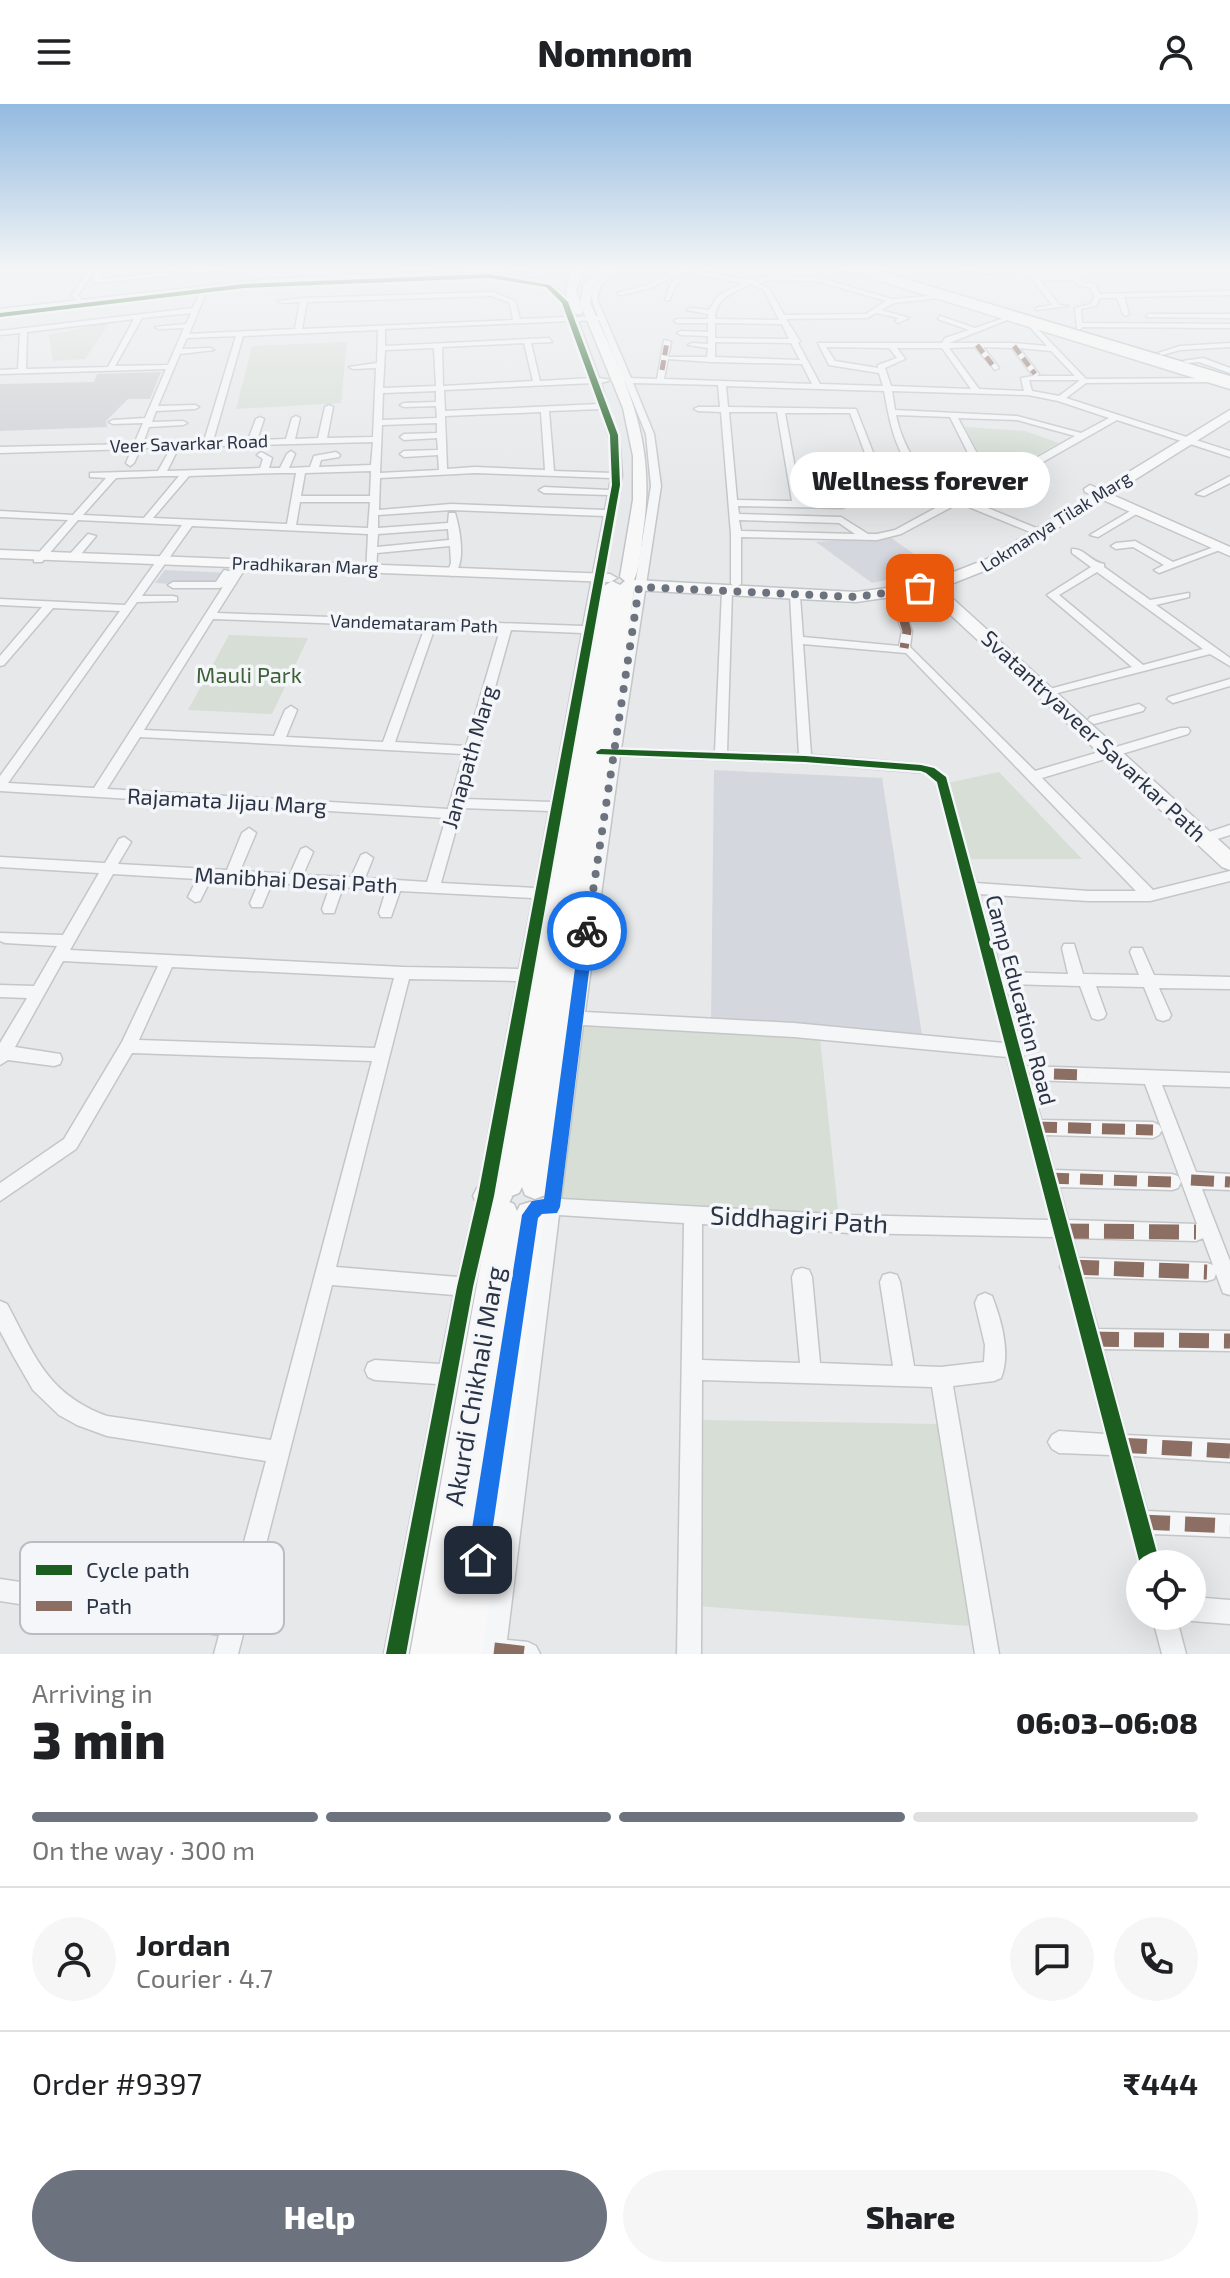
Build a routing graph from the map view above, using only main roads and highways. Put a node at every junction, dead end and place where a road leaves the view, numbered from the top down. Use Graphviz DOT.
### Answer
graph roads {
  1 [pos="596,342"];
  2 [pos="1097,342"];
  3 [pos="1107,342"];
  4 [pos="1129,342"];
  5 [pos="1230,378"];
  6 [pos="1224,413"];
  7 [pos="932,581"];
  8 [pos="620,582"];
  9 [pos="732,588"];
  10 [pos="604,631"];
  11 [pos="1053,691"];
  12 [pos="1119,751"];
  13 [pos="1221,836"];
  14 [pos="1230,862"];
  15 [pos="568,895"];
  16 [pos="519,1201"];
  17 [pos="484,1653"];
  18 [pos="429,1654"];
  1 -- 8 [label="main road, Akurdi Chikhali Marg"];
  2 -- 5 [label="main road"];
  3 -- 5 [label="highway"];
  4 -- 5 [label="main road"];
  6 -- 7 [label="main road, Lokmanya Tilak Marg"];
  7 -- 9 [label="main road, Lokmanya Tilak Marg"];
  7 -- 9 [label="main road, Lokmanya Tilak Marg"];
  7 -- 11 [label="main road, Svatantryaveer Savarkar Path"];
  8 -- 9 [label="main road, Lokmanya Tilak Marg"];
  8 -- 10 [label="main road, Akurdi Chikhali Marg"];
  10 -- 15 [label="main road, Akurdi Chikhali Marg"];
  10 -- 15 [label="main road, Akurdi Chikhali Marg"];
  11 -- 12 [label="main road, Svatantryaveer Savarkar Path"];
  11 -- 12 [label="main road, Svatantryaveer Savarkar Path"];
  12 -- 13 [label="main road, Svatantryaveer Savarkar Path"];
  13 -- 14 [label="main road, Svatantryaveer Savarkar Path"];
  15 -- 16 [label="main road, Akurdi Chikhali Marg"];
  16 -- 17 [label="main road, Akurdi Chikhali Marg"];
  16 -- 18 [label="main road, Akurdi Chikhali Marg"];
}
